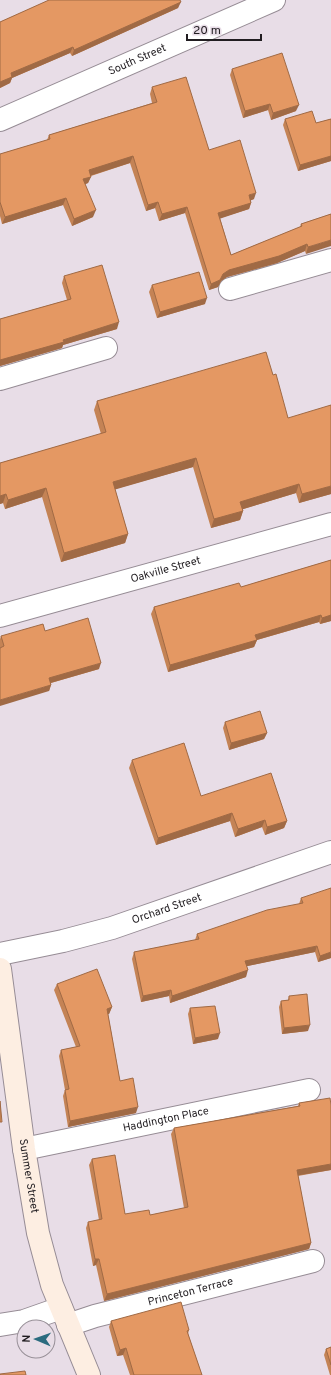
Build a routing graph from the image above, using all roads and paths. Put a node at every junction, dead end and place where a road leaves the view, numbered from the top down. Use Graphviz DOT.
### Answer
graph roads {
  1 [pos="274,0"];
  2 [pos="0,120"];
  3 [pos="331,260"];
  4 [pos="230,289"];
  5 [pos="106,348"];
  6 [pos="0,379"];
  7 [pos="331,524"];
  8 [pos="0,616"];
  9 [pos="331,852"];
  10 [pos="0,954"];
  11 [pos="0,969"];
  12 [pos="6,1054"];
  13 [pos="309,1090"];
  14 [pos="24,1149"];
  15 [pos="313,1261"];
  16 [pos="64,1316"];
  17 [pos="0,1325"];
  18 [pos="89,1375"];
  1 -- 2 [label="street, South Street"];
  3 -- 4 [label="street"];
  5 -- 6 [label="street"];
  7 -- 8 [label="street, Oakville Street"];
  9 -- 10 [label="street, Orchard Street"];
  11 -- 12 [label="main road, Summer Street"];
  12 -- 14 [label="main road, Summer Street"];
  13 -- 14 [label="street, Haddington Place"];
  14 -- 16 [label="main road, Summer Street"];
  15 -- 16 [label="street, Princeton Terrace"];
  16 -- 17 [label="street, Princeton Terrace"];
  16 -- 18 [label="main road, Summer Street"];
}
